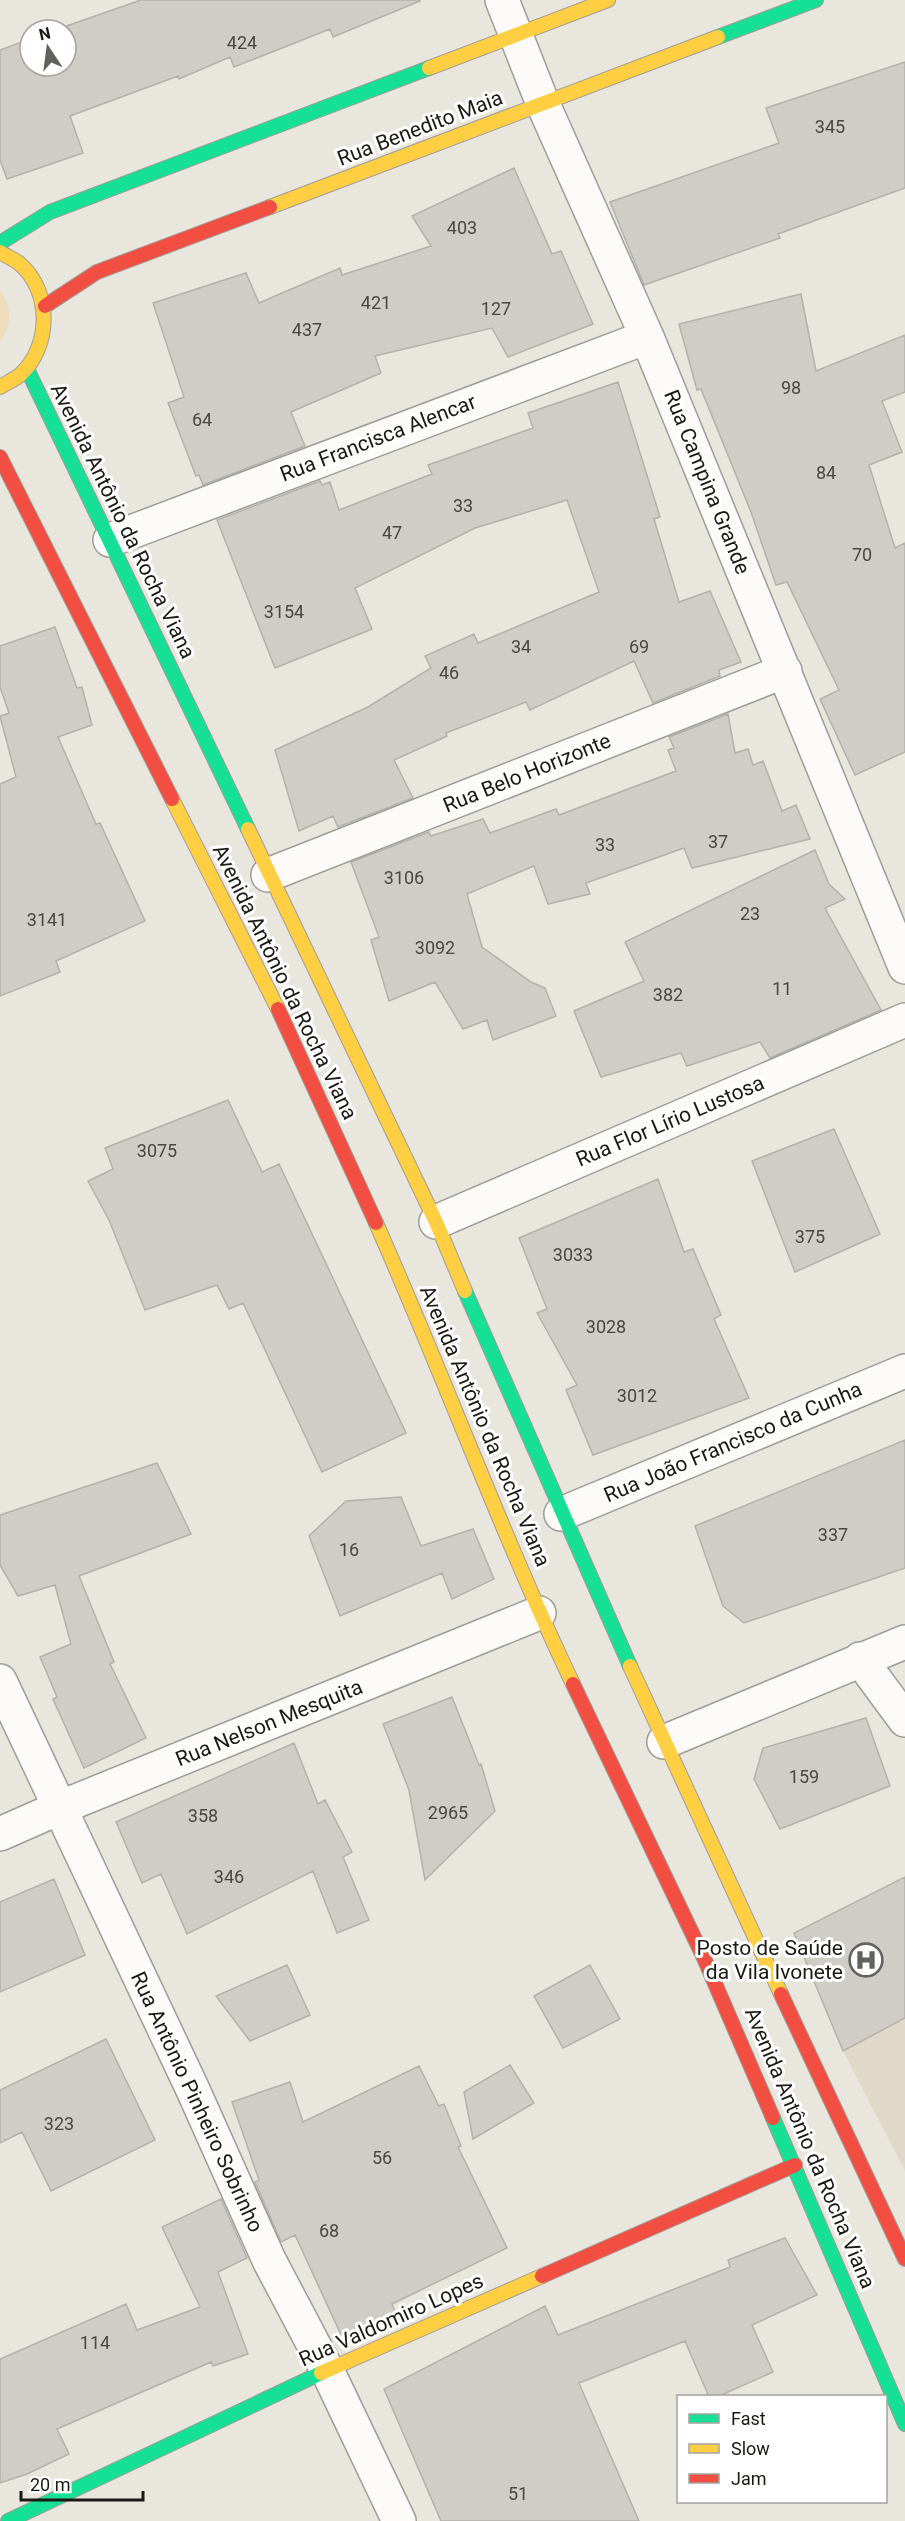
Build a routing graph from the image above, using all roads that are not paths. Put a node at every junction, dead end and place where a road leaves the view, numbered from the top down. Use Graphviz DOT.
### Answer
graph roads {
  1 [pos="502,0"];
  2 [pos="608,0"];
  3 [pos="816,0"];
  4 [pos="517,34"];
  5 [pos="543,104"];
  6 [pos="0,243"];
  7 [pos="0,252"];
  8 [pos="45,306"];
  9 [pos="647,337"];
  10 [pos="27,369"];
  11 [pos="0,387"];
  12 [pos="0,457"];
  13 [pos="110,540"];
  14 [pos="785,671"];
  15 [pos="268,875"];
  16 [pos="905,967"];
  17 [pos="905,1020"];
  18 [pos="436,1222"];
  19 [pos="905,1371"];
  20 [pos="561,1514"];
  21 [pos="539,1613"];
  22 [pos="905,1641"];
  23 [pos="860,1659"];
  24 [pos="0,1681"];
  25 [pos="905,1720"];
  26 [pos="664,1742"];
  27 [pos="59,1808"];
  28 [pos="0,1834"];
  29 [pos="795,2165"];
  30 [pos="905,2259"];
  31 [pos="327,2370"];
  32 [pos="905,2424"];
  33 [pos="8,2521"];
  34 [pos="399,2521"];
  1 -- 4 [label="street, Rua Campina Grande"];
  2 -- 4 [label="main road"];
  3 -- 5 [label="main road, Rua Benedito Maia"];
  4 -- 5 [label="street, Rua Campina Grande"];
  4 -- 6 [label="main road"];
  5 -- 8 [label="main road, Rua Benedito Maia"];
  5 -- 9 [label="street, Rua Campina Grande"];
  7 -- 8 [label="main road"];
  8 -- 10 [label="main road"];
  9 -- 13 [label="street, Rua Francisca Alencar"];
  9 -- 14 [label="street, Rua Campina Grande"];
  10 -- 11 [label="main road"];
  10 -- 13 [label="main road, Avenida Antônio da Rocha Viana"];
  12 -- 21 [label="main road, Avenida Antônio da Rocha Viana"];
  13 -- 15 [label="main road, Avenida Antônio da Rocha Viana"];
  14 -- 15 [label="street, Rua Belo Horizonte"];
  14 -- 16 [label="street, Rua Campina Grande"];
  15 -- 18 [label="main road, Avenida Antônio da Rocha Viana"];
  17 -- 18 [label="street, Rua Flor Lírio Lustosa"];
  18 -- 20 [label="main road, Avenida Antônio da Rocha Viana"];
  19 -- 20 [label="street, Rua João Francisco da Cunha"];
  20 -- 26 [label="main road, Avenida Antônio da Rocha Viana"];
  21 -- 27 [label="street, Rua Nelson Mesquita"];
  21 -- 29 [label="main road, Avenida Antônio da Rocha Viana"];
  22 -- 23 [label="street"];
  23 -- 25 [label="street"];
  23 -- 26 [label="street"];
  24 -- 27 [label="street, Rua Antônio Pinheiro Sobrinho"];
  26 -- 30 [label="main road, Avenida Antônio da Rocha Viana"];
  27 -- 28 [label="street, Rua Nelson Mesquita"];
  27 -- 31 [label="street, Rua Antônio Pinheiro Sobrinho"];
  29 -- 31 [label="main road, Rua Valdomiro Lopes"];
  29 -- 32 [label="main road, Avenida Antônio da Rocha Viana"];
  31 -- 33 [label="main road, Rua Valdomiro Lopes"];
  31 -- 34 [label="street, Rua Antônio Pinheiro Sobrinho"];
}
